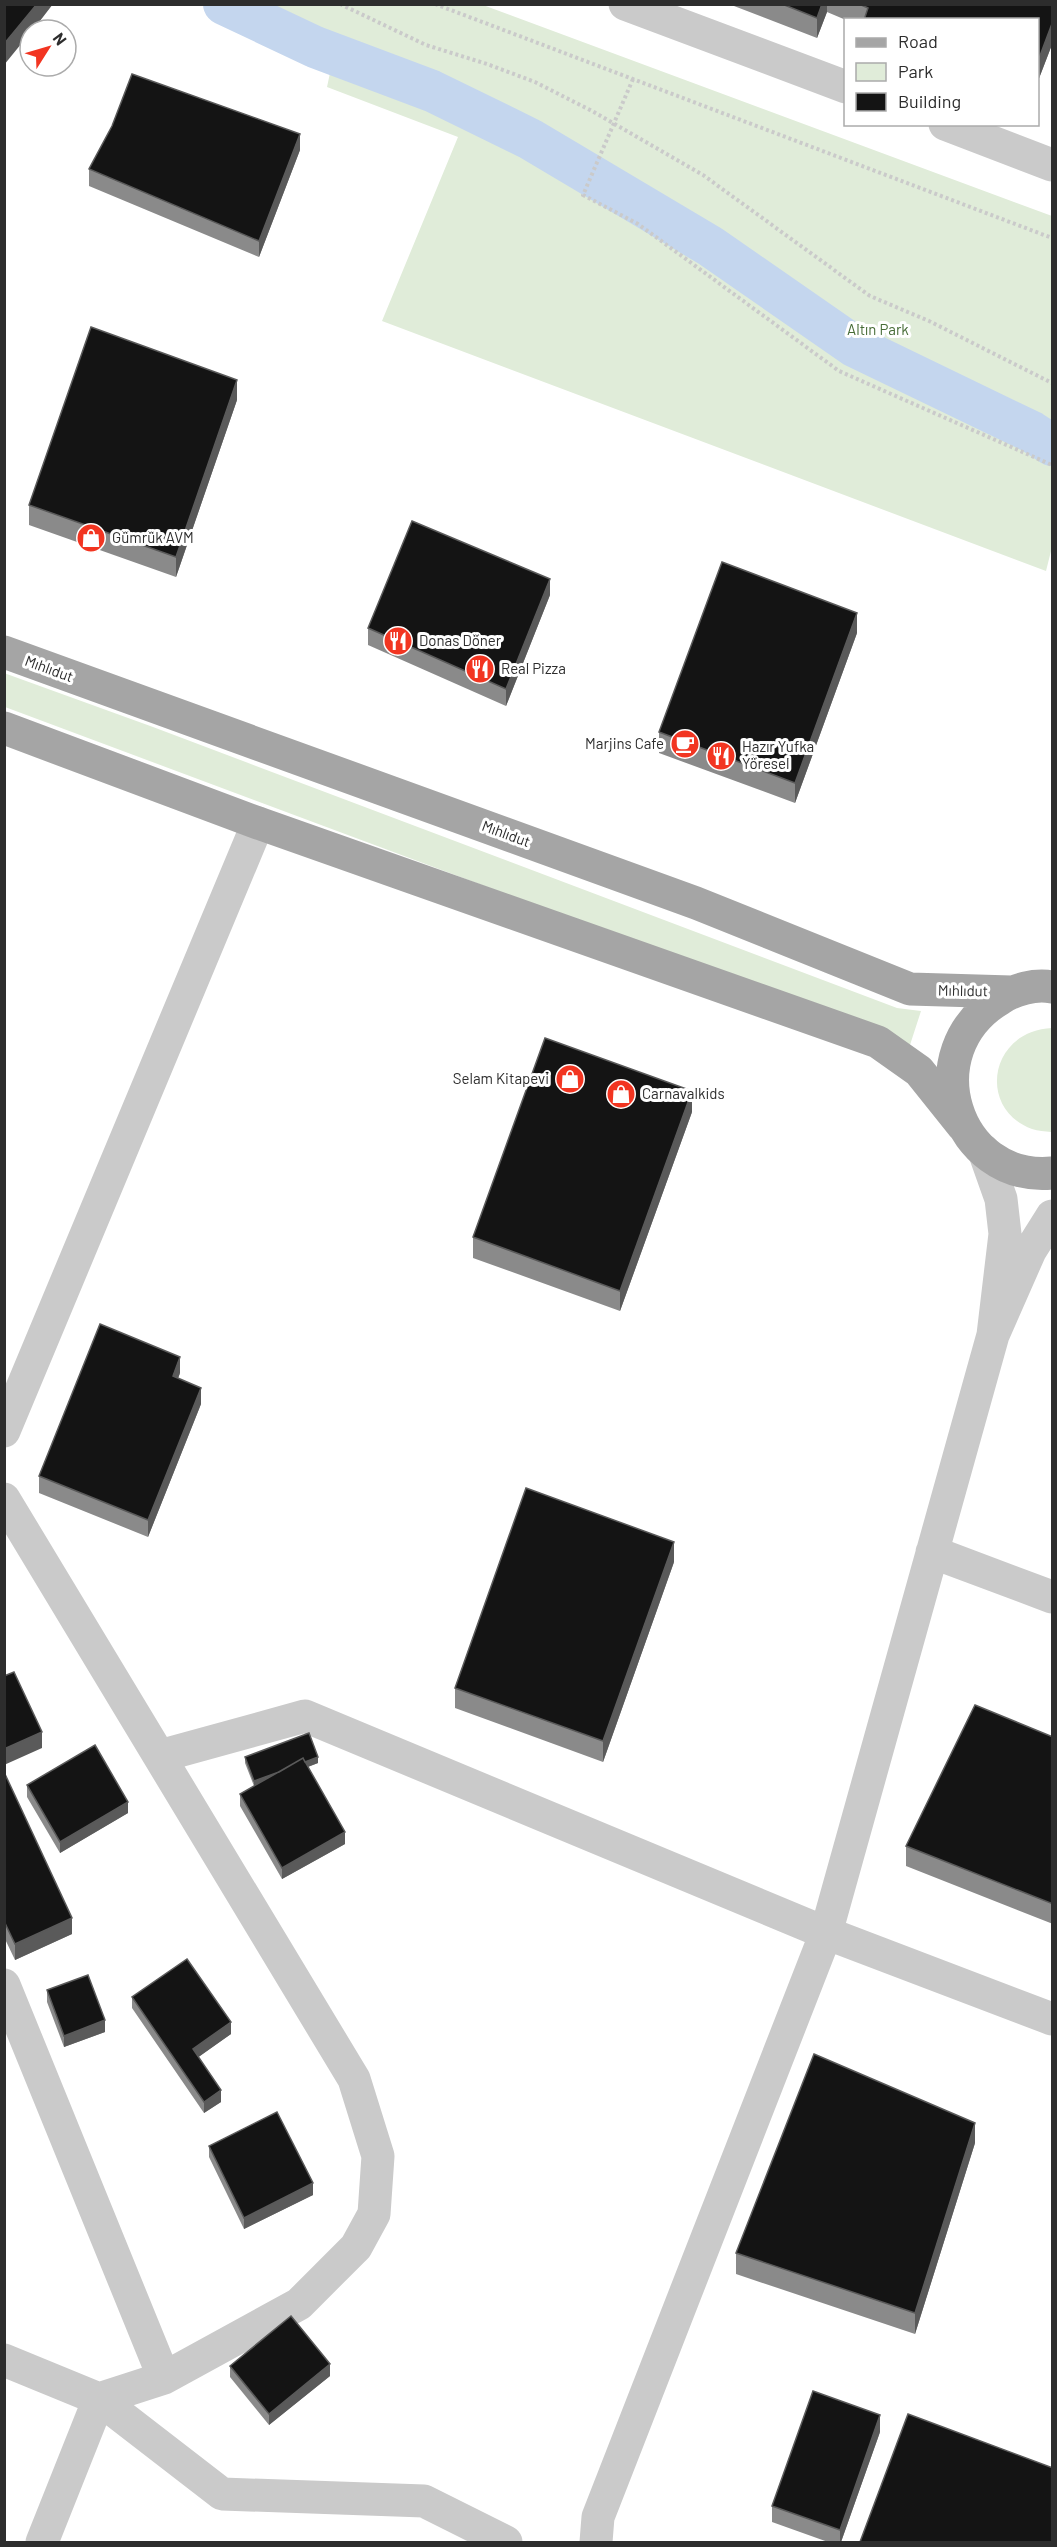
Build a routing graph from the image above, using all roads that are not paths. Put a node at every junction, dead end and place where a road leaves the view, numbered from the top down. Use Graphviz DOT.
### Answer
graph roads {
  1 [pos="625,4"];
  2 [pos="844,86"];
  3 [pos="950,126"];
  4 [pos="1053,165"];
  5 [pos="4,652"];
  6 [pos="4,728"];
  7 [pos="258,823"];
  8 [pos="1049,984"];
  9 [pos="1011,992"];
  10 [pos="963,1126"];
  11 [pos="984,1151"];
  12 [pos="1053,1173"];
  13 [pos="1053,1216"];
  14 [pos="993,1335"];
  15 [pos="4,1431"];
  16 [pos="4,1499"];
  17 [pos="932,1552"];
  18 [pos="1053,1597"];
  19 [pos="160,1756"];
  20 [pos="826,1933"];
  21 [pos="4,1985"];
  22 [pos="1053,2019"];
  23 [pos="4,2360"];
  24 [pos="164,2378"];
  25 [pos="99,2399"];
  26 [pos="42,2542"];
  27 [pos="506,2542"];
  28 [pos="596,2542"];
  1 -- 2 [label="street"];
  3 -- 4 [label="street"];
  5 -- 9 [label="main road, Mıhlıdut"];
  6 -- 7 [label="main road"];
  7 -- 10 [label="main road"];
  7 -- 15 [label="street"];
  8 -- 9 [label="main road"];
  9 -- 10 [label="main road"];
  10 -- 11 [label="main road"];
  11 -- 12 [label="main road"];
  11 -- 14 [label="street"];
  13 -- 14 [label="street"];
  14 -- 17 [label="street"];
  16 -- 19 [label="street"];
  17 -- 18 [label="street"];
  17 -- 20 [label="street"];
  19 -- 20 [label="street"];
  19 -- 24 [label="street"];
  20 -- 22 [label="street"];
  20 -- 28 [label="street"];
  21 -- 24 [label="street"];
  23 -- 25 [label="street"];
  24 -- 25 [label="street"];
  25 -- 26 [label="street"];
  25 -- 27 [label="street"];
}
